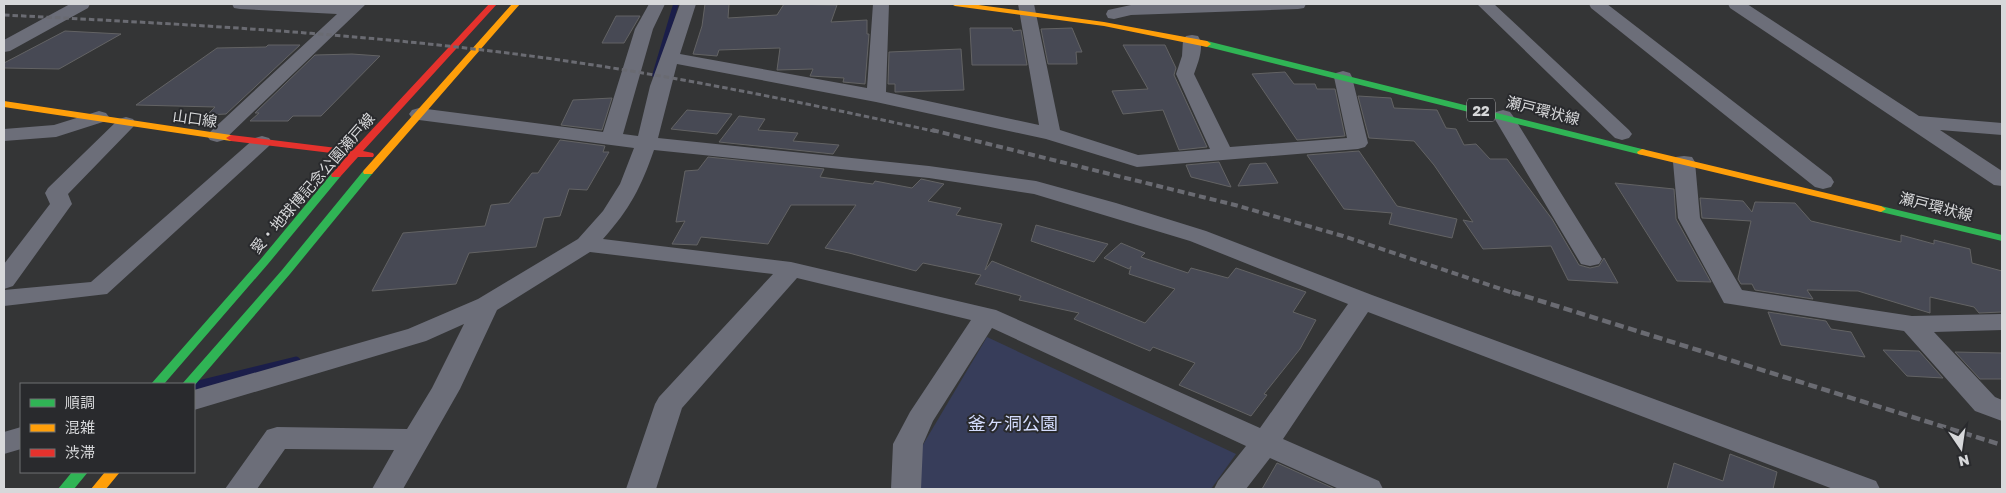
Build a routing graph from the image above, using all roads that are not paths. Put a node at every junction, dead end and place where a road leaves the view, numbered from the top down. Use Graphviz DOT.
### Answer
graph roads {
  1 [pos="82,4"];
  2 [pos="240,4"];
  3 [pos="493,4"];
  4 [pos="516,4"];
  5 [pos="657,4"];
  6 [pos="688,4"];
  7 [pos="881,4"];
  8 [pos="955,4"];
  9 [pos="1286,4"];
  10 [pos="1298,4"];
  11 [pos="1485,4"];
  12 [pos="1597,4"];
  13 [pos="1736,4"];
  14 [pos="355,7"];
  15 [pos="1030,7"];
  16 [pos="1114,14"];
  17 [pos="1157,21"];
  18 [pos="1192,40"];
  19 [pos="4,47"];
  20 [pos="669,58"];
  21 [pos="1343,77"];
  22 [pos="876,96"];
  23 [pos="4,104"];
  24 [pos="419,114"];
  25 [pos="1503,116"];
  26 [pos="99,118"];
  27 [pos="1913,122"];
  28 [pos="126,123"];
  29 [pos="1594,126"];
  30 [pos="2002,129"];
  31 [pos="1051,134"];
  32 [pos="1627,135"];
  33 [pos="4,136"];
  34 [pos="218,136"];
  35 [pos="611,139"];
  36 [pos="262,142"];
  37 [pos="646,143"];
  38 [pos="354,154"];
  39 [pos="1223,154"];
  40 [pos="382,156"];
  41 [pos="1684,162"];
  42 [pos="1795,176"];
  43 [pos="2002,180"];
  44 [pos="1827,183"];
  45 [pos="2002,238"];
  46 [pos="586,244"];
  47 [pos="1590,259"];
  48 [pos="791,270"];
  49 [pos="4,281"];
  50 [pos="4,298"];
  51 [pos="1363,301"];
  52 [pos="487,305"];
  53 [pos="987,316"];
  54 [pos="2002,322"];
  55 [pos="1912,324"];
  56 [pos="158,383"];
  57 [pos="189,383"];
  58 [pos="195,400"];
  59 [pos="2002,411"];
  60 [pos="20,438"];
  61 [pos="416,440"];
  62 [pos="4,443"];
  63 [pos="1265,443"];
  64 [pos="80,473"];
  65 [pos="112,473"];
  66 [pos="65,489"];
  67 [pos="98,489"];
  68 [pos="240,489"];
  69 [pos="387,489"];
  70 [pos="640,489"];
  71 [pos="906,489"];
  72 [pos="1229,489"];
  73 [pos="1368,489"];
  74 [pos="1865,489"];
  1 -- 19 [label="street"];
  2 -- 14 [label="street"];
  3 -- 38 [label="main road, 愛・地球博記念公園瀬戸線"];
  4 -- 24 [label="main road"];
  5 -- 35 [label="street"];
  6 -- 20 [label="street"];
  7 -- 22 [label="street"];
  8 -- 15 [label="main road, 瀬戸環状線 / 22"];
  9 -- 10 [label="street"];
  9 -- 16 [label="street"];
  11 -- 32 [label="street"];
  12 -- 44 [label="street"];
  13 -- 27 [label="street"];
  14 -- 34 [label="street"];
  15 -- 16 [label="main road, 瀬戸環状線 / 22"];
  15 -- 18 [label="main road, 瀬戸環状線 / 22"];
  15 -- 31 [label="street"];
  16 -- 17 [label="main road, 瀬戸環状線 / 22"];
  18 -- 21 [label="main road, 瀬戸環状線 / 22"];
  18 -- 39 [label="street"];
  20 -- 22 [label="street"];
  20 -- 37 [label="street"];
  21 -- 25 [label="main road, 瀬戸環状線 / 22"];
  21 -- 39 [label="street"];
  22 -- 31 [label="street"];
  23 -- 26 [label="main road, 山口線"];
  24 -- 35 [label="street"];
  24 -- 40 [label="main road"];
  25 -- 41 [label="main road, 瀬戸環状線 / 22"];
  25 -- 47 [label="street"];
  26 -- 28 [label="main road, 山口線"];
  26 -- 33 [label="street"];
  27 -- 30 [label="street"];
  27 -- 43 [label="street"];
  28 -- 34 [label="main road, 山口線"];
  28 -- 49 [label="street"];
  29 -- 32 [label="main road, 瀬戸環状線"];
  31 -- 39 [label="street"];
  34 -- 36 [label="main road, 山口線"];
  35 -- 37 [label="street"];
  36 -- 38 [label="main road, 山口線"];
  36 -- 50 [label="street"];
  37 -- 46 [label="street"];
  37 -- 51 [label="street"];
  38 -- 40 [label="main road, 山口線"];
  38 -- 56 [label="main road, 愛・地球博記念公園瀬戸線"];
  40 -- 57 [label="main road"];
  41 -- 45 [label="main road, 瀬戸環状線 / 22"];
  41 -- 55 [label="street"];
  42 -- 44 [label="main road"];
  46 -- 48 [label="street"];
  46 -- 52 [label="street"];
  48 -- 53 [label="street"];
  48 -- 70 [label="street"];
  51 -- 63 [label="street"];
  51 -- 74 [label="street"];
  52 -- 58 [label="street"];
  52 -- 61 [label="street"];
  53 -- 63 [label="street"];
  53 -- 71 [label="street"];
  54 -- 55 [label="street"];
  55 -- 59 [label="street"];
  60 -- 62 [label="street"];
  61 -- 68 [label="street"];
  61 -- 69 [label="street"];
  63 -- 72 [label="street"];
  63 -- 73 [label="street"];
  64 -- 66 [label="main road"];
  65 -- 67 [label="main road"];
}
